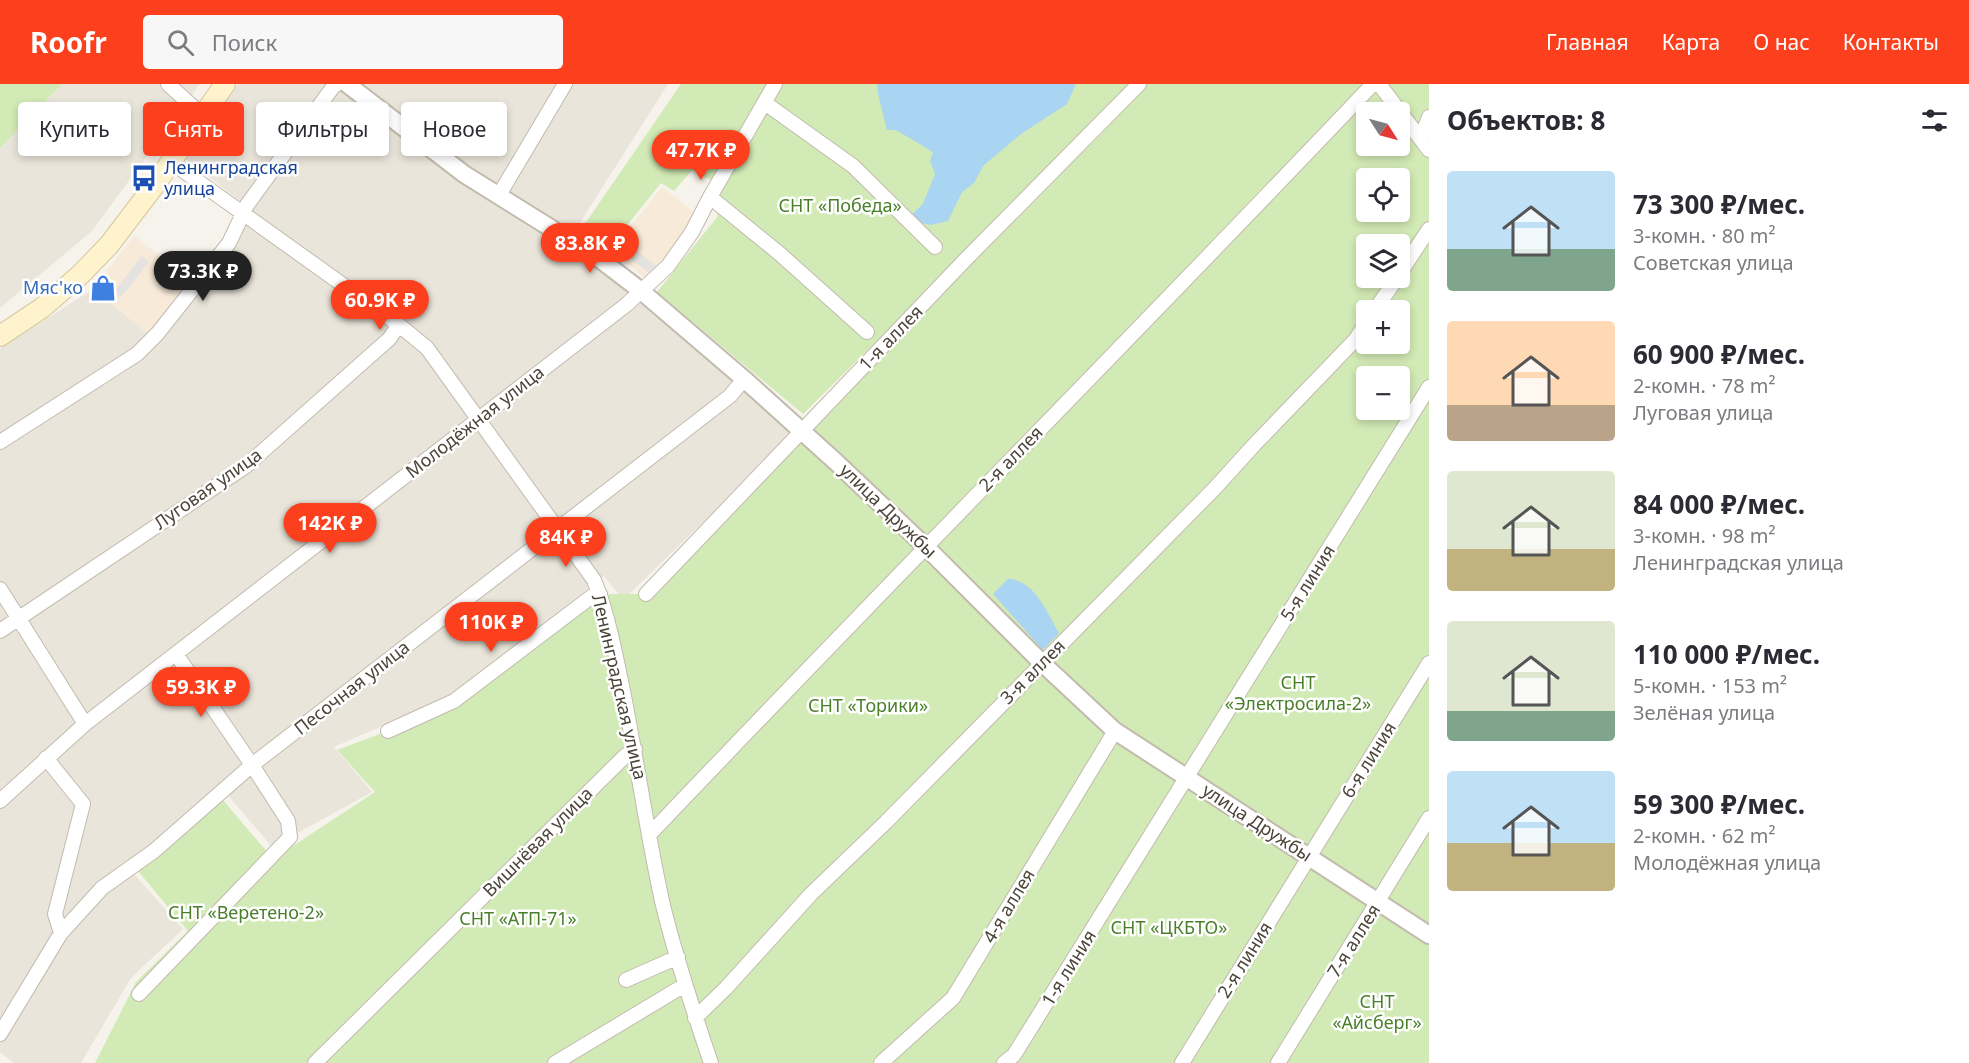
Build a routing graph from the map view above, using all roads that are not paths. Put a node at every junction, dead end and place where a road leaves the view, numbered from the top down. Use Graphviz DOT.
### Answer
graph roads {
  1 [pos="168,84"];
  2 [pos="225,84"];
  3 [pos="337,84"];
  4 [pos="347,84"];
  5 [pos="565,84"];
  6 [pos="776,84"];
  7 [pos="1139,84"];
  8 [pos="1373,84"];
  9 [pos="1379,84"];
  10 [pos="188,102"];
  11 [pos="213,102"];
  12 [pos="765,103"];
  13 [pos="1429,117"];
  14 [pos="1425,144"];
  15 [pos="175,156"];
  16 [pos="171,162"];
  17 [pos="499,195"];
  18 [pos="710,197"];
  19 [pos="243,213"];
  20 [pos="1429,229"];
  21 [pos="935,247"];
  22 [pos="1410,258"];
  23 [pos="640,290"];
  24 [pos="399,325"];
  25 [pos="867,333"];
  26 [pos="0,336"];
  27 [pos="1356,339"];
  28 [pos="744,379"];
  29 [pos="1429,387"];
  30 [pos="478,419"];
  31 [pos="802,431"];
  32 [pos="0,442"];
  33 [pos="558,530"];
  34 [pos="927,548"];
  35 [pos="0,589"];
  36 [pos="600,594"];
  37 [pos="646,594"];
  38 [pos="19,619"];
  39 [pos="0,631"];
  40 [pos="176,654"];
  41 [pos="1042,663"];
  42 [pos="1429,663"];
  43 [pos="85,724"];
  44 [pos="388,731"];
  45 [pos="1115,731"];
  46 [pos="635,749"];
  47 [pos="46,758"];
  48 [pos="252,765"];
  49 [pos="1187,779"];
  50 [pos="0,801"];
  51 [pos="1429,818"];
  52 [pos="650,834"];
  53 [pos="1308,856"];
  54 [pos="1379,902"];
  55 [pos="61,933"];
  56 [pos="1429,934"];
  57 [pos="678,957"];
  58 [pos="626,980"];
  59 [pos="686,988"];
  60 [pos="139,994"];
  61 [pos="695,1018"];
  62 [pos="0,1034"];
  63 [pos="315,1063"];
  64 [pos="555,1063"];
  65 [pos="711,1063"];
  66 [pos="881,1063"];
  67 [pos="1004,1063"];
  68 [pos="1182,1063"];
  69 [pos="1278,1063"];
  1 -- 10 [label="street"];
  2 -- 11 [label="main road"];
  3 -- 19 [label="street"];
  4 -- 17 [label="street, улица Дружбы"];
  5 -- 17 [label="street"];
  6 -- 12 [label="street, Молодёжная улица"];
  7 -- 31 [label="street, 1-я аллея"];
  8 -- 34 [label="street, 2-я аллея"];
  9 -- 14 [label="street"];
  12 -- 18 [label="street, Молодёжная улица"];
  12 -- 21 [label="street"];
  13 -- 14 [label="street"];
  15 -- 16 [label="main road"];
  16 -- 19 [label="street, Ленинградская улица"];
  16 -- 26 [label="main road"];
  17 -- 23 [label="street, улица Дружбы"];
  18 -- 23 [label="street, Молодёжная улица"];
  18 -- 25 [label="street"];
  19 -- 24 [label="street, Ленинградская улица"];
  19 -- 32 [label="street"];
  20 -- 22 [label="street"];
  23 -- 28 [label="street, улица Дружбы"];
  23 -- 30 [label="street, Молодёжная улица"];
  24 -- 30 [label="street, Ленинградская улица"];
  24 -- 38 [label="street, Луговая улица"];
  27 -- 41 [label="street, 3-я аллея"];
  28 -- 31 [label="street, улица Дружбы"];
  28 -- 33 [label="street, Песочная улица"];
  29 -- 49 [label="street, 5-я линия"];
  30 -- 33 [label="street, Ленинградская улица"];
  30 -- 40 [label="street, Молодёжная улица"];
  31 -- 34 [label="street, улица Дружбы"];
  31 -- 37 [label="street, 1-я аллея"];
  33 -- 36 [label="street, Ленинградская улица"];
  33 -- 48 [label="street, Песочная улица"];
  34 -- 41 [label="street, улица Дружбы"];
  34 -- 52 [label="street, 2-я аллея"];
  35 -- 38 [label="street"];
  36 -- 44 [label="street"];
  36 -- 46 [label="street, Ленинградская улица"];
  38 -- 39 [label="street, Луговая улица"];
  38 -- 43 [label="street"];
  40 -- 43 [label="street, Молодёжная улица"];
  40 -- 48 [label="street"];
  41 -- 45 [label="street, улица Дружбы"];
  41 -- 61 [label="street, 3-я аллея"];
  42 -- 53 [label="street, 6-я линия"];
  43 -- 47 [label="street, Молодёжная улица"];
  45 -- 49 [label="street, улица Дружбы"];
  45 -- 66 [label="street, 4-я аллея"];
  46 -- 52 [label="street, Ленинградская улица"];
  46 -- 63 [label="street, Вишнёвая улица"];
  47 -- 50 [label="street, Молодёжная улица"];
  47 -- 55 [label="street"];
  48 -- 55 [label="street, Песочная улица"];
  48 -- 60 [label="street"];
  49 -- 53 [label="street, улица Дружбы"];
  49 -- 67 [label="street, 1-я линия"];
  51 -- 54 [label="street, 7-я аллея"];
  52 -- 57 [label="street, Ленинградская улица"];
  53 -- 54 [label="street, улица Дружбы"];
  53 -- 68 [label="street, 2-я линия"];
  54 -- 56 [label="street, улица Дружбы"];
  54 -- 69 [label="street, 7-я аллея"];
  55 -- 62 [label="street, Песочная улица"];
  57 -- 58 [label="street"];
  57 -- 59 [label="street, Ленинградская улица"];
  59 -- 61 [label="street, Ленинградская улица"];
  59 -- 64 [label="street"];
  61 -- 65 [label="street, Ленинградская улица"];
}
